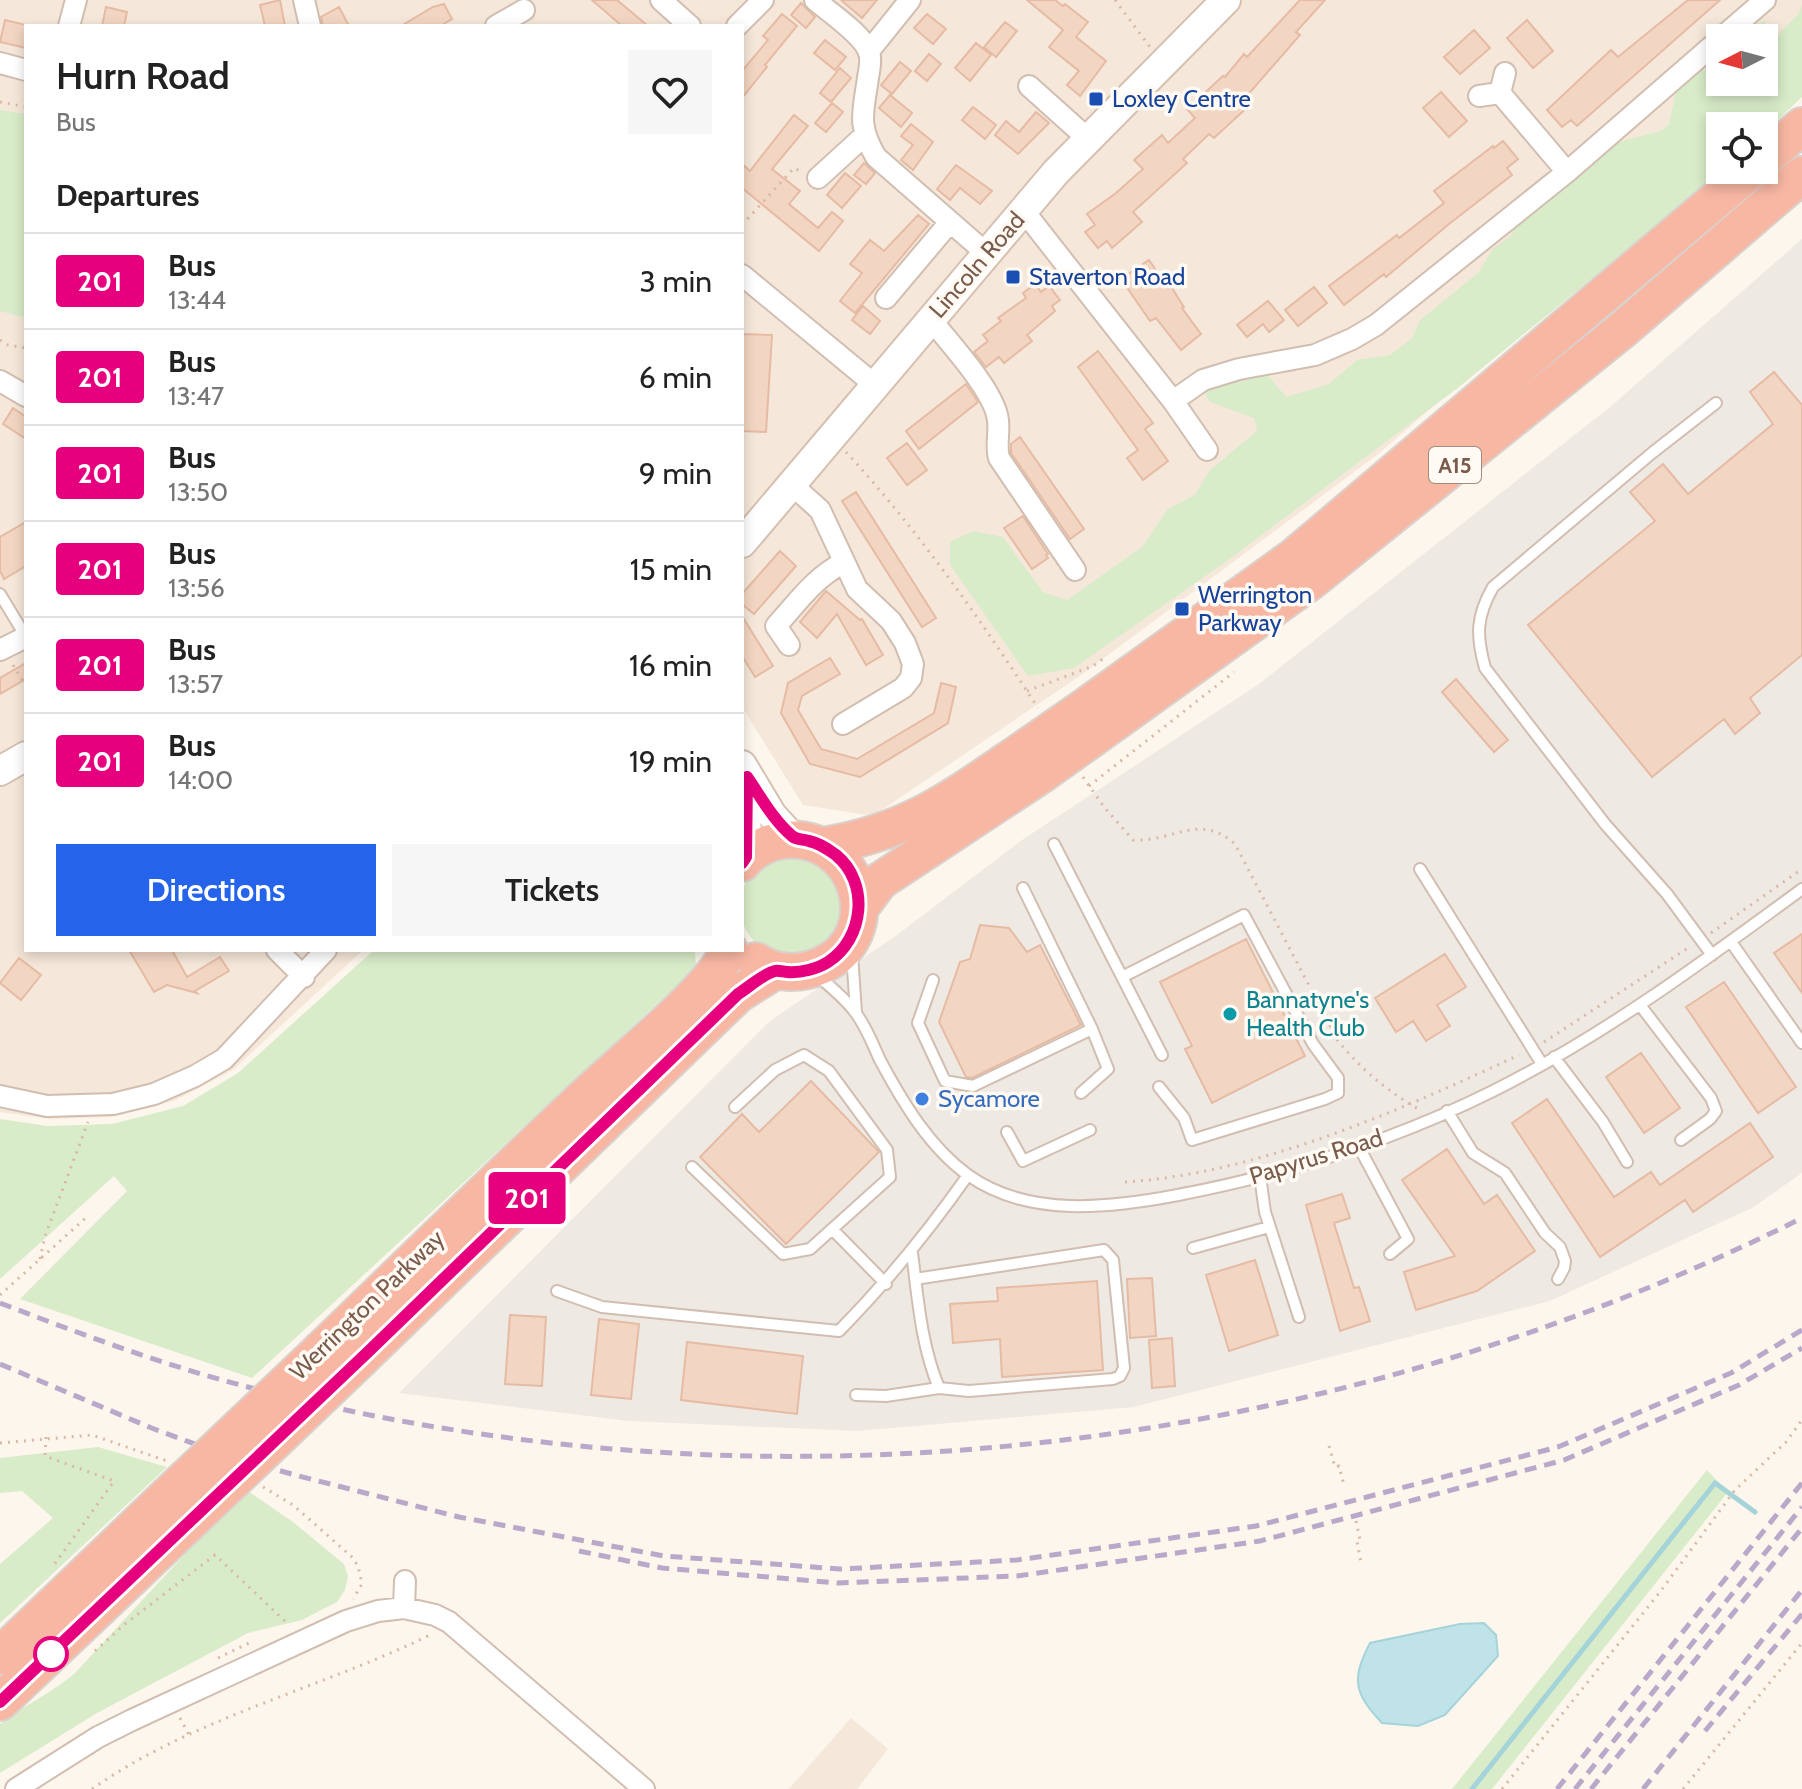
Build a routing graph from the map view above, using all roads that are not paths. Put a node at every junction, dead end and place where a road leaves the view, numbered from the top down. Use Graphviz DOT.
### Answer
graph roads {
  1 [pos="76,0"];
  2 [pos="304,0"];
  3 [pos="661,0"];
  4 [pos="763,0"];
  5 [pos="815,0"];
  6 [pos="910,0"];
  7 [pos="1226,0"];
  8 [pos="1765,0"];
  9 [pos="525,12"];
  10 [pos="70,24"];
  11 [pos="310,24"];
  12 [pos="500,24"];
  13 [pos="688,24"];
  14 [pos="739,24"];
  15 [pos="1738,24"];
  16 [pos="869,51"];
  17 [pos="1706,52"];
  18 [pos="0,63"];
  19 [pos="24,69"];
  20 [pos="1029,86"];
  21 [pos="1479,96"];
  22 [pos="1802,126"];
  23 [pos="864,136"];
  24 [pos="1087,138"];
  25 [pos="1778,147"];
  26 [pos="1567,172"];
  27 [pos="1802,175"];
  28 [pos="818,178"];
  29 [pos="1734,184"];
  30 [pos="1023,210"];
  31 [pos="950,222"];
  32 [pos="986,253"];
  33 [pos="744,277"];
  34 [pos="886,298"];
  35 [pos="930,318"];
  36 [pos="0,381"];
  37 [pos="875,385"];
  38 [pos="24,395"];
  39 [pos="1173,401"];
  40 [pos="1716,403"];
  41 [pos="1207,450"];
  42 [pos="791,484"];
  43 [pos="744,541"];
  44 [pos="843,563"];
  45 [pos="1075,570"];
  46 [pos="0,594"];
  47 [pos="24,634"];
  48 [pos="24,638"];
  49 [pos="789,645"];
  50 [pos="2,650"];
  51 [pos="843,724"];
  52 [pos="1086,724"];
  53 [pos="24,757"];
  54 [pos="1034,761"];
  55 [pos="0,771"];
  56 [pos="745,771"];
  57 [pos="809,842"];
  58 [pos="1054,844"];
  59 [pos="744,860"];
  60 [pos="1420,869"];
  61 [pos="1023,888"];
  62 [pos="1802,889"];
  63 [pos="855,924"];
  64 [pos="1731,942"];
  65 [pos="744,950"];
  66 [pos="279,952"];
  67 [pos="324,952"];
  68 [pos="728,952"];
  69 [pos="1712,955"];
  70 [pos="811,969"];
  71 [pos="776,970"];
  72 [pos="304,977"];
  73 [pos="1122,977"];
  74 [pos="933,980"];
  75 [pos="1640,1005"];
  76 [pos="856,1012"];
  77 [pos="1092,1029"];
  78 [pos="1802,1043"];
  79 [pos="1162,1055"];
  80 [pos="1554,1057"];
  81 [pos="1542,1064"];
  82 [pos="1159,1087"];
  83 [pos="1081,1093"];
  84 [pos="0,1096"];
  85 [pos="735,1107"];
  86 [pos="1447,1111"];
  87 [pos="1090,1130"];
  88 [pos="1007,1132"];
  89 [pos="1681,1140"];
  90 [pos="1359,1147"];
  91 [pos="1627,1162"];
  92 [pos="692,1167"];
  93 [pos="968,1175"];
  94 [pos="1260,1176"];
  95 [pos="1269,1227"];
  96 [pos="833,1230"];
  97 [pos="1193,1248"];
  98 [pos="912,1253"];
  99 [pos="1390,1254"];
  100 [pos="915,1279"];
  101 [pos="1558,1279"];
  102 [pos="886,1284"];
  103 [pos="557,1291"];
  104 [pos="1299,1317"];
  105 [pos="335,1360"];
  106 [pos="939,1388"];
  107 [pos="856,1395"];
  108 [pos="178,1492"];
  109 [pos="405,1581"];
  110 [pos="404,1608"];
  111 [pos="0,1656"];
  112 [pos="0,1702"];
  113 [pos="16,1789"];
  114 [pos="644,1789"];
  1 -- 10 [label="street"];
  2 -- 11 [label="street"];
  3 -- 13 [label="street"];
  4 -- 14 [label="street"];
  5 -- 16 [label="street"];
  6 -- 16 [label="street"];
  7 -- 24 [label="street, Lincoln Road"];
  8 -- 15 [label="street"];
  9 -- 12 [label="street"];
  16 -- 23 [label="street"];
  17 -- 26 [label="street"];
  18 -- 19 [label="street"];
  20 -- 24 [label="street"];
  21 -- 26 [label="street"];
  22 -- 25 [label="highway"];
  23 -- 28 [label="street"];
  23 -- 31 [label="street"];
  24 -- 30 [label="street, Lincoln Road"];
  26 -- 39 [label="street"];
  27 -- 52 [label="highway, A15"];
  29 -- 52 [label="highway, A15"];
  30 -- 32 [label="street, Lincoln Road"];
  30 -- 39 [label="street"];
  31 -- 32 [label="street"];
  31 -- 34 [label="street"];
  32 -- 35 [label="street, Lincoln Road"];
  33 -- 37 [label="street"];
  35 -- 37 [label="street, Lincoln Road"];
  35 -- 45 [label="street"];
  36 -- 38 [label="street"];
  37 -- 42 [label="street, Lincoln Road"];
  39 -- 41 [label="street"];
  40 -- 69 [label="lane"];
  42 -- 43 [label="street, Lincoln Road"];
  42 -- 44 [label="street"];
  44 -- 49 [label="street"];
  44 -- 51 [label="street"];
  46 -- 47 [label="lane"];
  48 -- 50 [label="street"];
  52 -- 54 [label="highway, A15, bridge"];
  53 -- 55 [label="street"];
  54 -- 57 [label="highway, A15"];
  54 -- 63 [label="highway, A15"];
  56 -- 57 [label="street"];
  56 -- 59 [label="street"];
  57 -- 59 [label="highway"];
  57 -- 63 [label="highway"];
  58 -- 73 [label="lane"];
  60 -- 81 [label="lane"];
  61 -- 77 [label="lane"];
  62 -- 64 [label="lane, Papyrus Road"];
  63 -- 70 [label="highway"];
  63 -- 76 [label="lane, Papyrus Road"];
  64 -- 69 [label="lane, Papyrus Road"];
  64 -- 78 [label="lane"];
  65 -- 71 [label="highway"];
  66 -- 72 [label="street"];
  67 -- 72 [label="street"];
  68 -- 105 [label="highway, Werrington Parkway"];
  69 -- 75 [label="lane, Papyrus Road"];
  70 -- 71 [label="highway"];
  70 -- 76 [label="lane, Papyrus Road"];
  71 -- 105 [label="highway, Werrington Parkway"];
  72 -- 84 [label="street"];
  73 -- 79 [label="lane"];
  73 -- 82 [label="lane"];
  74 -- 77 [label="lane"];
  75 -- 80 [label="lane, Papyrus Road"];
  75 -- 89 [label="lane"];
  76 -- 93 [label="lane, Papyrus Road"];
  77 -- 83 [label="lane"];
  80 -- 81 [label="lane, Papyrus Road"];
  80 -- 91 [label="lane"];
  81 -- 86 [label="lane, Papyrus Road"];
  85 -- 96 [label="lane"];
  86 -- 90 [label="lane, Papyrus Road"];
  86 -- 101 [label="lane"];
  87 -- 88 [label="lane"];
  90 -- 94 [label="lane, Papyrus Road"];
  90 -- 99 [label="lane"];
  92 -- 96 [label="lane"];
  93 -- 94 [label="lane, Papyrus Road"];
  93 -- 98 [label="lane"];
  94 -- 95 [label="lane"];
  95 -- 97 [label="lane"];
  95 -- 104 [label="lane"];
  96 -- 102 [label="lane"];
  98 -- 100 [label="lane"];
  98 -- 102 [label="lane"];
  100 -- 106 [label="lane"];
  100 -- 106 [label="lane"];
  102 -- 103 [label="lane"];
  105 -- 108 [label="highway, Werrington Parkway, bridge"];
  106 -- 107 [label="lane"];
  108 -- 111 [label="highway, Werrington Parkway"];
  108 -- 112 [label="highway, Werrington Parkway"];
  109 -- 110 [label="street"];
  110 -- 113 [label="street"];
  110 -- 114 [label="street"];
}
